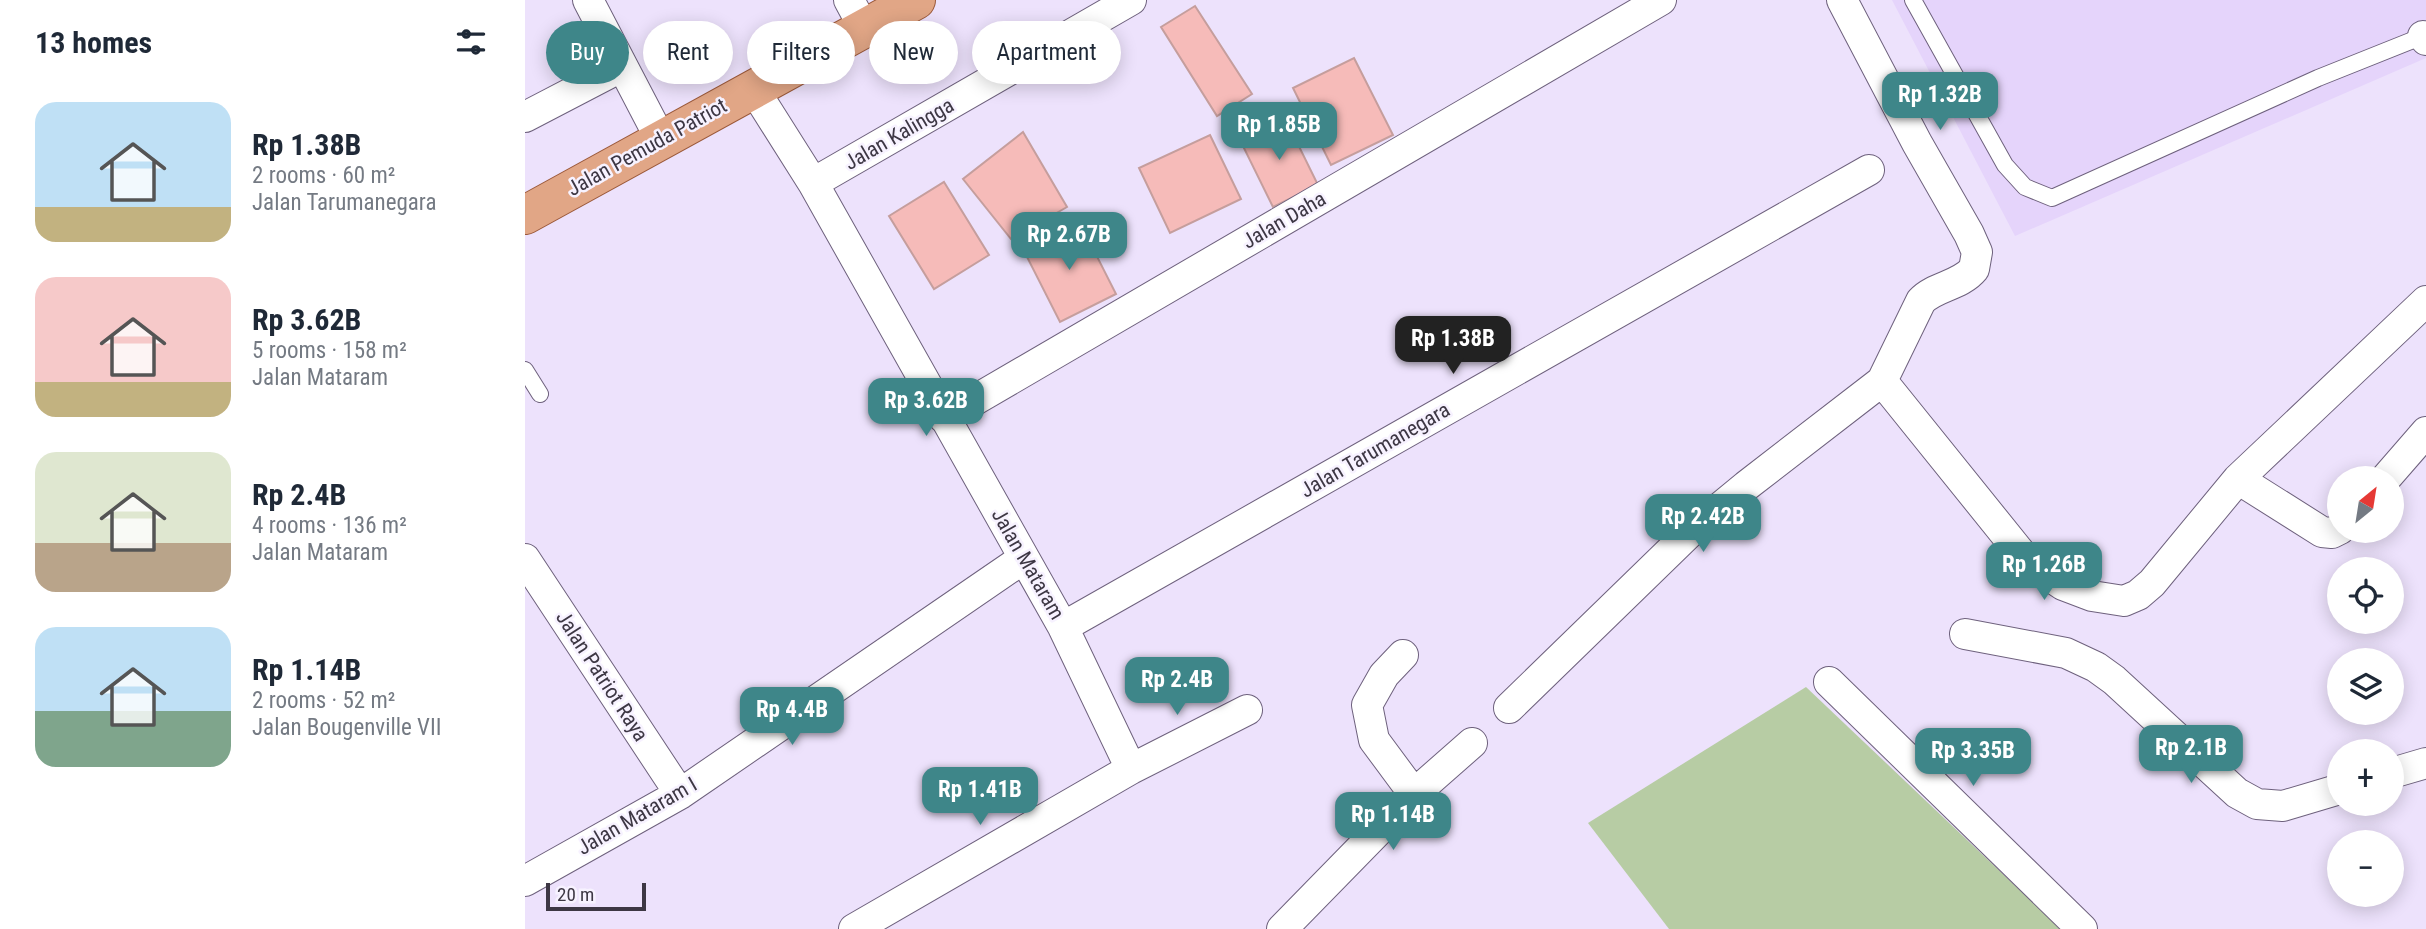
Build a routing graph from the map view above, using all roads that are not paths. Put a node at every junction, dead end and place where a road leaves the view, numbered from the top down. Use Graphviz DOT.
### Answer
graph roads {
  1 [pos="588,0"];
  2 [pos="916,0"];
  3 [pos="1131,0"];
  4 [pos="1661,0"];
  5 [pos="1843,0"];
  6 [pos="1913,0"];
  7 [pos="856,14"];
  8 [pos="598,21"];
  9 [pos="2425,35"];
  10 [pos="629,81"];
  11 [pos="587,84"];
  12 [pos="753,88"];
  13 [pos="525,117"];
  14 [pos="661,140"];
  15 [pos="1869,170"];
  16 [pos="813,183"];
  17 [pos="525,215"];
  18 [pos="2426,301"];
  19 [pos="525,370"];
  20 [pos="1882,381"];
  21 [pos="540,394"];
  22 [pos="944,418"];
  23 [pos="2426,432"];
  24 [pos="2396,466"];
  25 [pos="2238,480"];
  26 [pos="2327,532"];
  27 [pos="1024,558"];
  28 [pos="525,559"];
  29 [pos="1063,627"];
  30 [pos="1965,634"];
  31 [pos="1403,655"];
  32 [pos="1829,682"];
  33 [pos="1509,708"];
  34 [pos="1247,710"];
  35 [pos="1472,743"];
  36 [pos="2426,763"];
  37 [pos="1131,769"];
  38 [pos="2404,769"];
  39 [pos="2327,793"];
  40 [pos="680,794"];
  41 [pos="1414,794"];
  42 [pos="525,881"];
  43 [pos="854,929"];
  44 [pos="1282,929"];
  45 [pos="2082,929"];
  1 -- 8 [label="street"];
  2 -- 7 [label="main road, Jalan Pemuda Patriot"];
  3 -- 16 [label="street, Jalan Kalingga"];
  4 -- 22 [label="street, Jalan Daha"];
  5 -- 20 [label="street"];
  6 -- 9 [label="lane"];
  7 -- 12 [label="main road, Jalan Pemuda Patriot"];
  10 -- 14 [label="street"];
  11 -- 13 [label="street"];
  12 -- 14 [label="main road, Jalan Pemuda Patriot"];
  12 -- 16 [label="street, Jalan Mataram"];
  14 -- 17 [label="main road, Jalan Pemuda Patriot"];
  15 -- 29 [label="street, Jalan Tarumanegara"];
  16 -- 22 [label="street, Jalan Mataram"];
  18 -- 25 [label="street"];
  19 -- 21 [label="lane"];
  20 -- 25 [label="street"];
  20 -- 33 [label="street"];
  22 -- 27 [label="street, Jalan Mataram"];
  23 -- 24 [label="street"];
  25 -- 26 [label="street"];
  27 -- 29 [label="street, Jalan Mataram"];
  27 -- 40 [label="street, Jalan Mataram I"];
  28 -- 40 [label="street, Jalan Patriot Raya"];
  29 -- 37 [label="street, Jalan Mataram"];
  30 -- 39 [label="street"];
  31 -- 41 [label="street"];
  32 -- 45 [label="street"];
  34 -- 37 [label="street"];
  35 -- 41 [label="street"];
  36 -- 38 [label="street"];
  37 -- 43 [label="street"];
  40 -- 42 [label="street, Jalan Mataram I"];
  41 -- 44 [label="street"];
}
